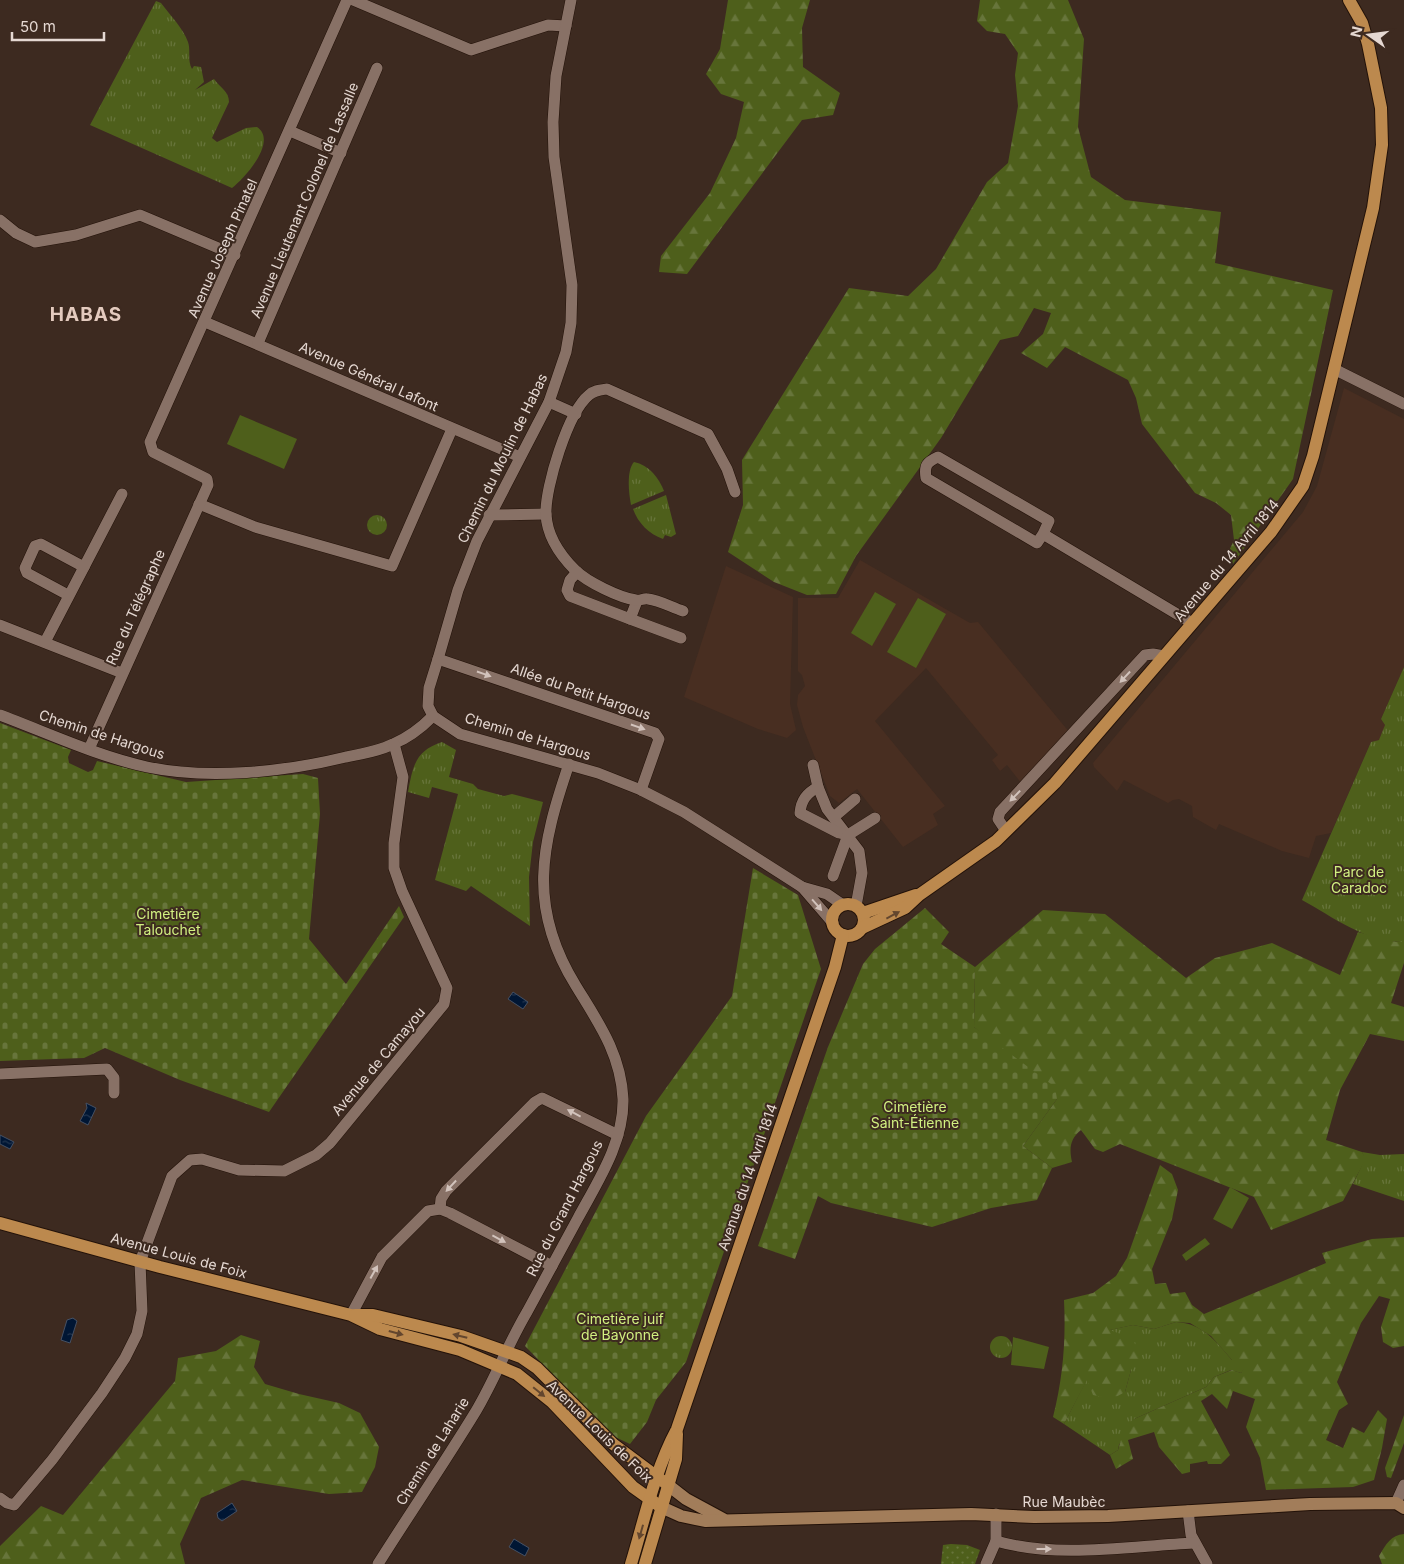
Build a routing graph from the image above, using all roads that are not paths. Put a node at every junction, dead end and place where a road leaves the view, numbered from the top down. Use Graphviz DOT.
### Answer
graph roads {
  1 [pos="347,0"];
  2 [pos="354,0"];
  3 [pos="571,0"];
  4 [pos="1349,0"];
  5 [pos="566,26"];
  6 [pos="377,68"];
  7 [pos="290,131"];
  8 [pos="341,154"];
  9 [pos="0,220"];
  10 [pos="235,255"];
  11 [pos="205,322"];
  12 [pos="258,343"];
  13 [pos="1334,369"];
  14 [pos="549,402"];
  15 [pos="1404,404"];
  16 [pos="576,414"];
  17 [pos="452,429"];
  18 [pos="520,457"];
  19 [pos="206,479"];
  20 [pos="735,492"];
  21 [pos="122,494"];
  22 [pos="199,504"];
  23 [pos="546,514"];
  24 [pos="489,515"];
  25 [pos="1043,534"];
  26 [pos="84,567"];
  27 [pos="577,572"];
  28 [pos="68,595"];
  29 [pos="637,601"];
  30 [pos="683,611"];
  31 [pos="630,619"];
  32 [pos="1192,623"];
  33 [pos="0,625"];
  34 [pos="681,638"];
  35 [pos="45,642"];
  36 [pos="1164,656"];
  37 [pos="438,658"];
  38 [pos="122,673"];
  39 [pos="0,715"];
  40 [pos="434,716"];
  41 [pos="394,744"];
  42 [pos="89,749"];
  43 [pos="569,764"];
  44 [pos="813,764"];
  45 [pos="818,787"];
  46 [pos="641,790"];
  47 [pos="855,799"];
  48 [pos="834,816"];
  49 [pos="875,818"];
  50 [pos="1006,832"];
  51 [pos="848,835"];
  52 [pos="833,876"];
  53 [pos="802,887"];
  54 [pos="918,894"];
  55 [pos="843,904"];
  56 [pos="860,909"];
  57 [pos="833,923"];
  58 [pos="862,928"];
  59 [pos="843,935"];
  60 [pos="0,1074"];
  61 [pos="114,1093"];
  62 [pos="618,1135"];
  63 [pos="440,1209"];
  64 [pos="0,1223"];
  65 [pos="140,1262"];
  66 [pos="552,1266"];
  67 [pos="351,1315"];
  68 [pos="506,1350"];
  69 [pos="498,1366"];
  70 [pos="677,1429"];
  71 [pos="656,1476"];
  72 [pos="1404,1484"];
  73 [pos="668,1485"];
  74 [pos="0,1498"];
  75 [pos="649,1499"];
  76 [pos="1400,1506"];
  77 [pos="662,1507"];
  78 [pos="1188,1511"];
  79 [pos="996,1514"];
  80 [pos="723,1519"];
  81 [pos="996,1542"];
  82 [pos="1194,1543"];
  83 [pos="378,1564"];
  84 [pos="631,1564"];
  85 [pos="645,1564"];
  86 [pos="986,1564"];
  87 [pos="1207,1564"];
  1 -- 7 [label="street, Avenue Joseph Pinatel"];
  2 -- 5 [label="street"];
  3 -- 5 [label="street, Chemin du Moulin de Habas"];
  4 -- 13 [label="main road, Avenue du 14 Avril 1814"];
  5 -- 14 [label="street, Chemin du Moulin de Habas"];
  6 -- 8 [label="street, Avenue Lieutenant Colonel de Lassalle"];
  7 -- 8 [label="street"];
  7 -- 10 [label="street, Avenue Joseph Pinatel"];
  8 -- 12 [label="street, Avenue Lieutenant Colonel de Lassalle"];
  9 -- 10 [label="street"];
  10 -- 11 [label="street, Avenue Joseph Pinatel"];
  11 -- 12 [label="street, Avenue Général Lafont"];
  11 -- 19 [label="street, Avenue Joseph Pinatel"];
  12 -- 17 [label="street, Avenue Général Lafont"];
  13 -- 15 [label="street"];
  13 -- 32 [label="main road, Avenue du 14 Avril 1814"];
  14 -- 16 [label="street"];
  14 -- 18 [label="street, Chemin du Moulin de Habas"];
  16 -- 20 [label="street"];
  16 -- 23 [label="street"];
  17 -- 18 [label="street, Avenue Général Lafont"];
  17 -- 22 [label="street"];
  18 -- 24 [label="street, Chemin du Moulin de Habas"];
  19 -- 22 [label="street, Rue du Télégraphe"];
  21 -- 26 [label="street"];
  22 -- 38 [label="street, Rue du Télégraphe"];
  23 -- 24 [label="street"];
  23 -- 27 [label="street"];
  24 -- 37 [label="street, Chemin du Moulin de Habas"];
  25 -- 25 [label="street"];
  25 -- 32 [label="street"];
  26 -- 28 [label="street"];
  26 -- 28 [label="street"];
  27 -- 29 [label="street"];
  27 -- 31 [label="street"];
  28 -- 35 [label="street"];
  29 -- 30 [label="street"];
  29 -- 31 [label="street"];
  31 -- 34 [label="street"];
  32 -- 36 [label="main road, Avenue du 14 Avril 1814"];
  33 -- 35 [label="street"];
  35 -- 38 [label="street"];
  36 -- 50 [label="main road, Avenue du 14 Avril 1814"];
  36 -- 50 [label="street, one-way"];
  37 -- 40 [label="street, Chemin du Moulin de Habas"];
  37 -- 46 [label="street, Allée du Petit Hargous, one-way"];
  38 -- 42 [label="street, Rue du Télégraphe"];
  39 -- 42 [label="street, Chemin de Hargous"];
  40 -- 41 [label="street, Chemin de Hargous"];
  40 -- 43 [label="street, Chemin de Hargous"];
  41 -- 42 [label="street, Chemin de Hargous"];
  41 -- 65 [label="street, Avenue de Camayou"];
  43 -- 46 [label="street, Chemin de Hargous"];
  43 -- 62 [label="street, Rue du Grand Hargous"];
  44 -- 45 [label="street"];
  45 -- 48 [label="street"];
  45 -- 51 [label="street"];
  46 -- 53 [label="street, Chemin de Hargous"];
  47 -- 48 [label="street"];
  48 -- 51 [label="street"];
  49 -- 51 [label="street"];
  50 -- 54 [label="main road, Avenue du 14 Avril 1814"];
  51 -- 52 [label="street"];
  51 -- 56 [label="street"];
  53 -- 55 [label="street, Chemin de Hargous"];
  53 -- 57 [label="street, Chemin de Hargous, one-way"];
  54 -- 56 [label="main road, Avenue du 14 Avril 1814"];
  58 -- 54 [label="main road, Avenue du 14 Avril 1814, one-way"];
  55 -- 56 [label="main road"];
  55 -- 57 [label="main road"];
  56 -- 58 [label="main road"];
  57 -- 59 [label="main road"];
  58 -- 59 [label="main road"];
  59 -- 70 [label="main road, Avenue du 14 Avril 1814"];
  60 -- 61 [label="street"];
  62 -- 63 [label="street, one-way"];
  62 -- 66 [label="street, Rue du Grand Hargous"];
  63 -- 66 [label="street, one-way"];
  67 -- 63 [label="street, one-way"];
  64 -- 65 [label="main road, Avenue Louis de Foix"];
  65 -- 67 [label="main road, Avenue Louis de Foix"];
  65 -- 74 [label="street"];
  66 -- 68 [label="street, Rue du Grand Hargous"];
  68 -- 67 [label="main road, Avenue Louis de Foix, one-way"];
  67 -- 69 [label="main road, Avenue Louis de Foix, one-way"];
  68 -- 69 [label="street, Chemin de Laharie"];
  68 -- 71 [label="main road, Avenue Louis de Foix"];
  69 -- 75 [label="main road, Avenue Louis de Foix, one-way"];
  69 -- 83 [label="street, Chemin de Laharie"];
  70 -- 71 [label="main road, Avenue du 14 Avril 1814"];
  70 -- 73 [label="main road, Avenue du 14 Avril 1814"];
  71 -- 73 [label="main road, Avenue Louis de Foix"];
  71 -- 75 [label="main road, Avenue du 14 Avril 1814"];
  72 -- 76 [label="street"];
  73 -- 77 [label="main road, Avenue du 14 Avril 1814"];
  73 -- 80 [label="main road, Rue Maubèc"];
  75 -- 77 [label="main road, Avenue Louis de Foix"];
  75 -- 84 [label="main road, Avenue du 14 Avril 1814, one-way"];
  76 -- 78 [label="main road, Rue Maubèc"];
  77 -- 80 [label="main road, Rue Maubèc"];
  77 -- 85 [label="main road, Avenue du 14 Avril 1814"];
  78 -- 79 [label="main road, Rue Maubèc"];
  78 -- 82 [label="street"];
  79 -- 80 [label="main road, Rue Maubèc"];
  79 -- 81 [label="street"];
  81 -- 82 [label="street, one-way"];
  81 -- 86 [label="street"];
  82 -- 87 [label="street"];
}
